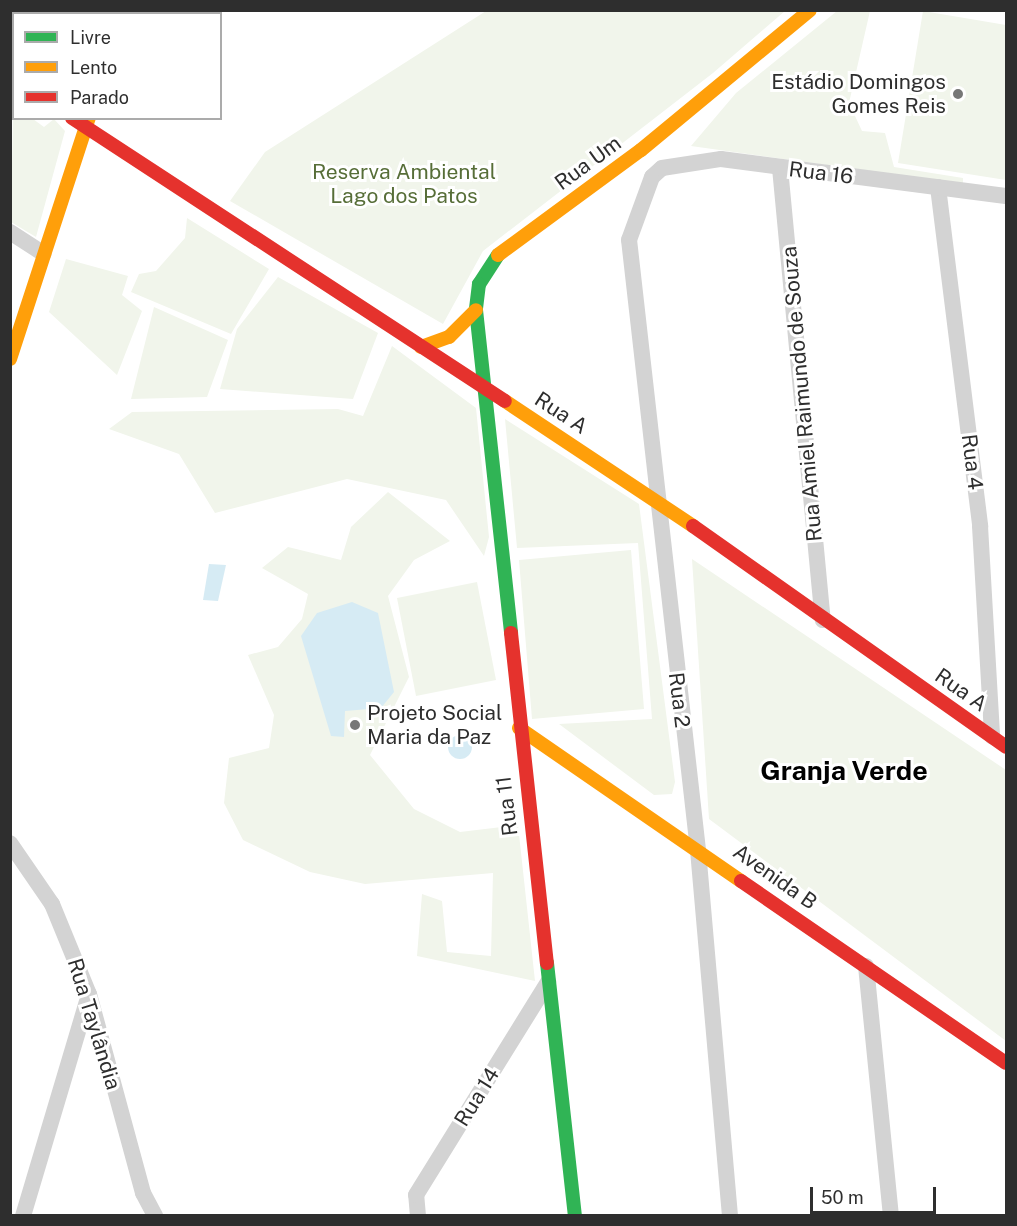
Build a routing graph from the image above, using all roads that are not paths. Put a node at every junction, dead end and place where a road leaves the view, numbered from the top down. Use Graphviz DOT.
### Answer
graph roads {
  1 [pos="810,10"];
  2 [pos="81,121"];
  3 [pos="641,150"];
  4 [pos="662,168"];
  5 [pos="780,168"];
  6 [pos="938,188"];
  7 [pos="1006,196"];
  8 [pos="10,232"];
  9 [pos="44,254"];
  10 [pos="476,310"];
  11 [pos="421,347"];
  12 [pos="11,354"];
  13 [pos="488,390"];
  14 [pos="654,499"];
  15 [pos="823,620"];
  16 [pos="519,728"];
  17 [pos="992,737"];
  18 [pos="1006,747"];
  19 [pos="10,843"];
  20 [pos="698,850"];
  21 [pos="866,966"];
  22 [pos="548,982"];
  23 [pos="89,994"];
  24 [pos="1006,1062"];
  25 [pos="22,1215"];
  26 [pos="155,1215"];
  27 [pos="418,1215"];
  28 [pos="574,1215"];
  29 [pos="730,1215"];
  30 [pos="891,1215"];
  1 -- 3 [label="street, Rua Um"];
  2 -- 9 [label="street"];
  2 -- 11 [label="street, Rua A"];
  3 -- 4 [label="street"];
  3 -- 10 [label="street, Rua Um"];
  4 -- 5 [label="street, Rua 16"];
  4 -- 14 [label="street, Rua 2"];
  5 -- 6 [label="street, Rua 16"];
  5 -- 15 [label="street, Rua Amiel Raimundo de Souza"];
  6 -- 7 [label="street, Rua 16"];
  6 -- 17 [label="street, Rua 4"];
  8 -- 9 [label="street"];
  9 -- 12 [label="street"];
  10 -- 11 [label="street"];
  10 -- 13 [label="street, Rua Um"];
  11 -- 13 [label="street, Rua A"];
  13 -- 14 [label="street, Rua A"];
  13 -- 16 [label="street, Rua 11"];
  14 -- 15 [label="street, Rua A"];
  14 -- 20 [label="street, Rua 2"];
  15 -- 17 [label="street, Rua A"];
  16 -- 20 [label="street, Avenida B"];
  16 -- 22 [label="street, Rua 11"];
  17 -- 18 [label="street, Rua A"];
  19 -- 23 [label="street, Rua Taylândia"];
  20 -- 21 [label="street, Avenida B"];
  20 -- 29 [label="street, Rua 2"];
  21 -- 24 [label="street, Avenida B"];
  21 -- 30 [label="street"];
  22 -- 27 [label="street, Rua 14"];
  22 -- 28 [label="street, Rua 11"];
  23 -- 25 [label="street"];
  23 -- 26 [label="street, Rua Taylândia"];
}
